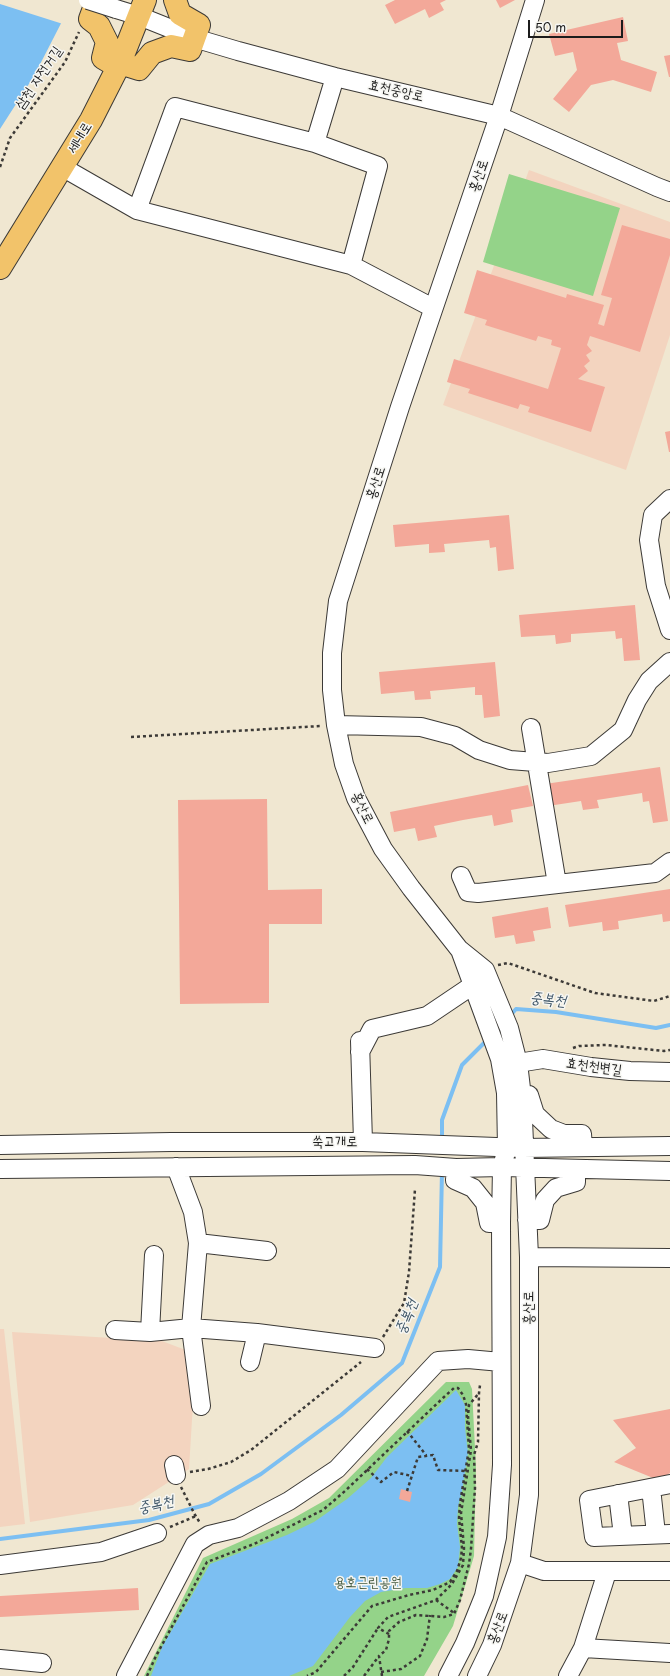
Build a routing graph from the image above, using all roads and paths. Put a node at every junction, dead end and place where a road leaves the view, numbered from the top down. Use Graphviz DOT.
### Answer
graph roads {
  1 [pos="175,0"];
  2 [pos="535,0"];
  3 [pos="100,3"];
  4 [pos="142,8"];
  5 [pos="81,27"];
  6 [pos="194,38"];
  7 [pos="119,65"];
  8 [pos="335,77"];
  9 [pos="499,116"];
  10 [pos="315,143"];
  11 [pos="0,167"];
  12 [pos="62,167"];
  13 [pos="670,192"];
  14 [pos="137,210"];
  15 [pos="351,265"];
  16 [pos="0,268"];
  17 [pos="433,308"];
  18 [pos="670,499"];
  19 [pos="670,630"];
  20 [pos="670,662"];
  21 [pos="336,725"];
  22 [pos="531,728"];
  23 [pos="131,737"];
  24 [pos="536,762"];
  25 [pos="670,862"];
  26 [pos="461,876"];
  27 [pos="557,884"];
  28 [pos="459,949"];
  29 [pos="485,970"];
  30 [pos="473,985"];
  31 [pos="670,996"];
  32 [pos="488,1000"];
  33 [pos="361,1027"];
  34 [pos="572,1049"];
  35 [pos="670,1050"];
  36 [pos="360,1052"];
  37 [pos="511,1057"];
  38 [pos="670,1072"];
  39 [pos="522,1097"];
  40 [pos="363,1142"];
  41 [pos="0,1145"];
  42 [pos="670,1146"];
  43 [pos="583,1147"];
  44 [pos="515,1148"];
  45 [pos="176,1167"];
  46 [pos="502,1168"];
  47 [pos="524,1168"];
  48 [pos="0,1169"];
  49 [pos="576,1170"];
  50 [pos="670,1171"];
  51 [pos="462,1173"];
  52 [pos="415,1189"];
  53 [pos="527,1220"];
  54 [pos="500,1223"];
  55 [pos="198,1243"];
  56 [pos="267,1251"];
  57 [pos="154,1255"];
  58 [pos="529,1257"];
  59 [pos="670,1258"];
  60 [pos="191,1328"];
  61 [pos="115,1330"];
  62 [pos="150,1332"];
  63 [pos="257,1334"];
  64 [pos="376,1348"];
  65 [pos="250,1362"];
  66 [pos="501,1362"];
  67 [pos="480,1386"];
  68 [pos="478,1393"];
  69 [pos="201,1406"];
  70 [pos="408,1431"];
  71 [pos="426,1456"];
  72 [pos="367,1469"];
  73 [pos="466,1471"];
  74 [pos="412,1476"];
  75 [pos="670,1484"];
  76 [pos="651,1488"];
  77 [pos="407,1491"];
  78 [pos="618,1494"];
  79 [pos="157,1533"];
  80 [pos="663,1534"];
  81 [pos="623,1536"];
  82 [pos="520,1563"];
  83 [pos="0,1565"];
  84 [pos="670,1571"];
  85 [pos="607,1572"];
  86 [pos="436,1600"];
  87 [pos="454,1614"];
  88 [pos="430,1615"];
  89 [pos="378,1628"];
  90 [pos="389,1634"];
  91 [pos="583,1648"];
  92 [pos="670,1652"];
  93 [pos="379,1656"];
  94 [pos="0,1659"];
  95 [pos="42,1663"];
  96 [pos="381,1672"];
  97 [pos="126,1676"];
  98 [pos="147,1676"];
  99 [pos="307,1676"];
  100 [pos="344,1676"];
  101 [pos="364,1676"];
  102 [pos="382,1676"];
  103 [pos="448,1676"];
  104 [pos="477,1676"];
  105 [pos="568,1676"];
  1 -- 6 [label="main road"];
  2 -- 9 [label="street, 홍산로"];
  3 -- 4 [label="street, 효천중앙로"];
  3 -- 7 [label="main road"];
  4 -- 6 [label="street, 효천중앙로"];
  4 -- 7 [label="main road, 세내로"];
  5 -- 11 [label="path, 삼천 자전거길"];
  6 -- 7 [label="main road"];
  6 -- 8 [label="street, 효천중앙로"];
  7 -- 12 [label="main road, 세내로"];
  8 -- 9 [label="street, 효천중앙로"];
  8 -- 10 [label="street"];
  9 -- 13 [label="street, 효천중앙로"];
  9 -- 17 [label="street, 홍산로"];
  10 -- 14 [label="street"];
  10 -- 15 [label="street"];
  12 -- 14 [label="street"];
  12 -- 16 [label="main road, 세내로"];
  14 -- 15 [label="street"];
  15 -- 17 [label="street"];
  17 -- 21 [label="street, 홍산로"];
  18 -- 19 [label="street"];
  20 -- 24 [label="street"];
  21 -- 23 [label="path"];
  21 -- 24 [label="street"];
  21 -- 28 [label="street, 홍산로"];
  22 -- 24 [label="street"];
  24 -- 27 [label="street"];
  25 -- 27 [label="street"];
  26 -- 27 [label="street"];
  28 -- 29 [label="street, 홍산로"];
  28 -- 30 [label="street, 홍산로"];
  29 -- 31 [label="path"];
  29 -- 32 [label="street, 홍산로"];
  30 -- 32 [label="street, 홍산로"];
  30 -- 36 [label="street"];
  32 -- 37 [label="street, 홍산로"];
  33 -- 36 [label="street"];
  34 -- 35 [label="path"];
  36 -- 40 [label="street"];
  37 -- 38 [label="street, 효천천변길"];
  37 -- 39 [label="street, 홍산로"];
  37 -- 44 [label="street, 홍산로"];
  39 -- 43 [label="street"];
  39 -- 44 [label="street, 홍산로"];
  40 -- 41 [label="street, 쑥고개로"];
  40 -- 44 [label="street, 쑥고개로"];
  42 -- 43 [label="street, 쑥고개로"];
  43 -- 44 [label="street, 쑥고개로"];
  44 -- 46 [label="street, 홍산로"];
  44 -- 47 [label="street, 홍산로"];
  45 -- 48 [label="street, 쑥고개로"];
  45 -- 51 [label="street, 쑥고개로"];
  45 -- 55 [label="street"];
  46 -- 47 [label="street, 쑥고개로"];
  46 -- 51 [label="street, 쑥고개로"];
  46 -- 54 [label="street, 홍산로"];
  47 -- 49 [label="street, 쑥고개로"];
  47 -- 53 [label="street, 홍산로"];
  49 -- 50 [label="street, 쑥고개로"];
  49 -- 53 [label="street"];
  51 -- 54 [label="street"];
  52 -- 64 [label="path"];
  53 -- 58 [label="street, 홍산로"];
  54 -- 66 [label="street, 홍산로"];
  55 -- 56 [label="street"];
  55 -- 60 [label="street"];
  57 -- 62 [label="street"];
  58 -- 59 [label="street"];
  58 -- 82 [label="street, 홍산로"];
  60 -- 62 [label="street"];
  60 -- 63 [label="street"];
  60 -- 69 [label="street"];
  61 -- 62 [label="street"];
  63 -- 64 [label="street"];
  63 -- 65 [label="street"];
  64 -- 79 [label="path"];
  66 -- 97 [label="street"];
  66 -- 103 [label="street, 홍산로"];
  67 -- 68 [label="path"];
  68 -- 86 [label="path"];
  68 -- 87 [label="path"];
  70 -- 71 [label="path"];
  70 -- 72 [label="path"];
  70 -- 73 [label="path"];
  71 -- 73 [label="path"];
  71 -- 74 [label="path"];
  72 -- 74 [label="path"];
  72 -- 98 [label="path"];
  73 -- 99 [label="path"];
  74 -- 77 [label="path"];
  75 -- 76 [label="street"];
  76 -- 78 [label="street"];
  76 -- 80 [label="street"];
  78 -- 81 [label="street"];
  78 -- 81 [label="street"];
  79 -- 83 [label="street"];
  80 -- 81 [label="street"];
  82 -- 85 [label="street"];
  82 -- 104 [label="street, 홍산로"];
  84 -- 85 [label="street"];
  85 -- 91 [label="street"];
  86 -- 87 [label="path"];
  86 -- 89 [label="path"];
  87 -- 88 [label="path"];
  88 -- 90 [label="path"];
  88 -- 96 [label="path"];
  89 -- 90 [label="path"];
  89 -- 100 [label="path"];
  90 -- 93 [label="path"];
  91 -- 92 [label="street"];
  91 -- 105 [label="street"];
  93 -- 96 [label="path"];
  93 -- 101 [label="path"];
  94 -- 95 [label="street"];
  96 -- 102 [label="path"];
}
